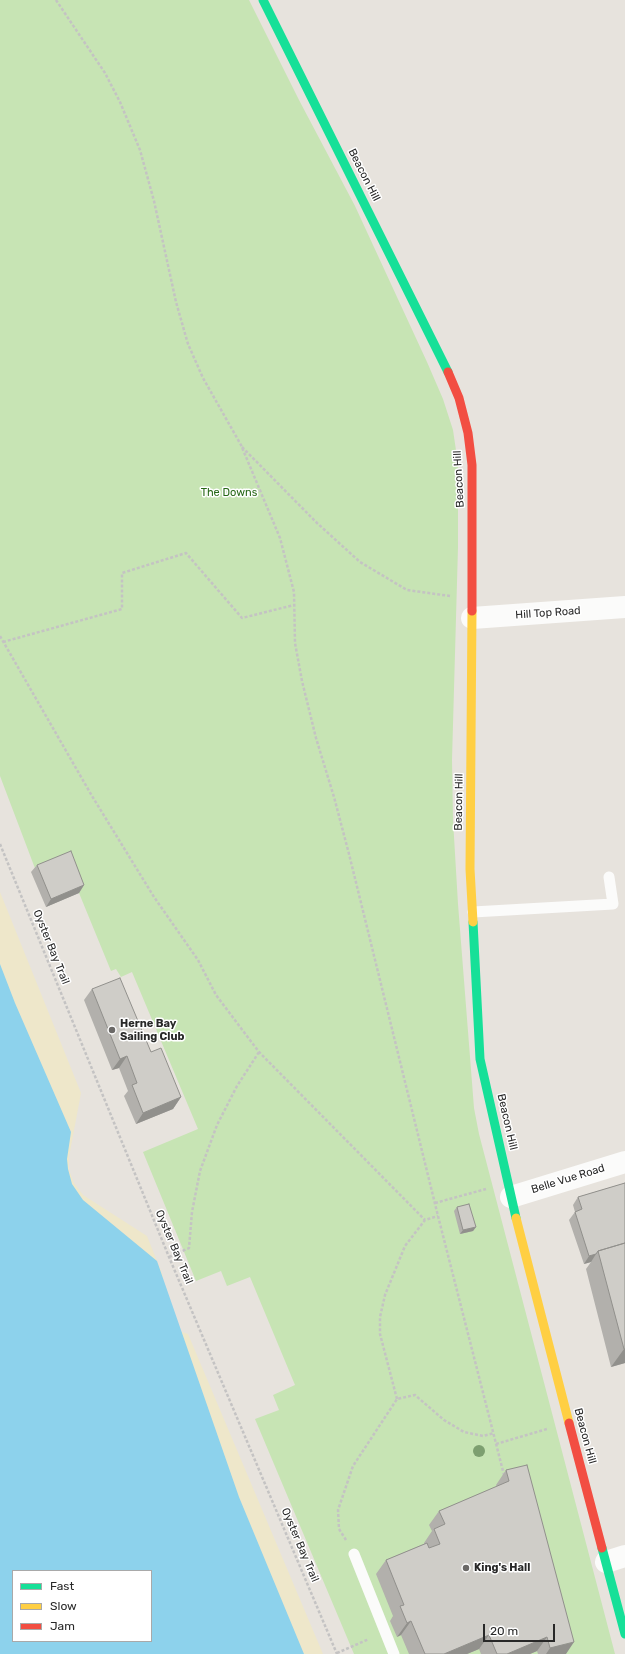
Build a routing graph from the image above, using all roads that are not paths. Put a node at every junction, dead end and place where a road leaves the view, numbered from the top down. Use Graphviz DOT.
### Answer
graph roads {
  1 [pos="263,0"];
  2 [pos="472,608"];
  3 [pos="625,608"];
  4 [pos="610,877"];
  5 [pos="473,912"];
  6 [pos="625,1162"];
  7 [pos="510,1190"];
  8 [pos="354,1554"];
  9 [pos="616,1559"];
  10 [pos="625,1634"];
  11 [pos="394,1654"];
  1 -- 2 [label="street, Beacon Hill"];
  2 -- 3 [label="street, Hill Top Road"];
  2 -- 5 [label="street, Beacon Hill"];
  4 -- 5 [label="lane"];
  5 -- 7 [label="street, Beacon Hill"];
  6 -- 7 [label="street, Belle Vue Road"];
  7 -- 9 [label="street, Beacon Hill"];
  8 -- 11 [label="lane"];
  9 -- 10 [label="street, Beacon Hill"];
}
